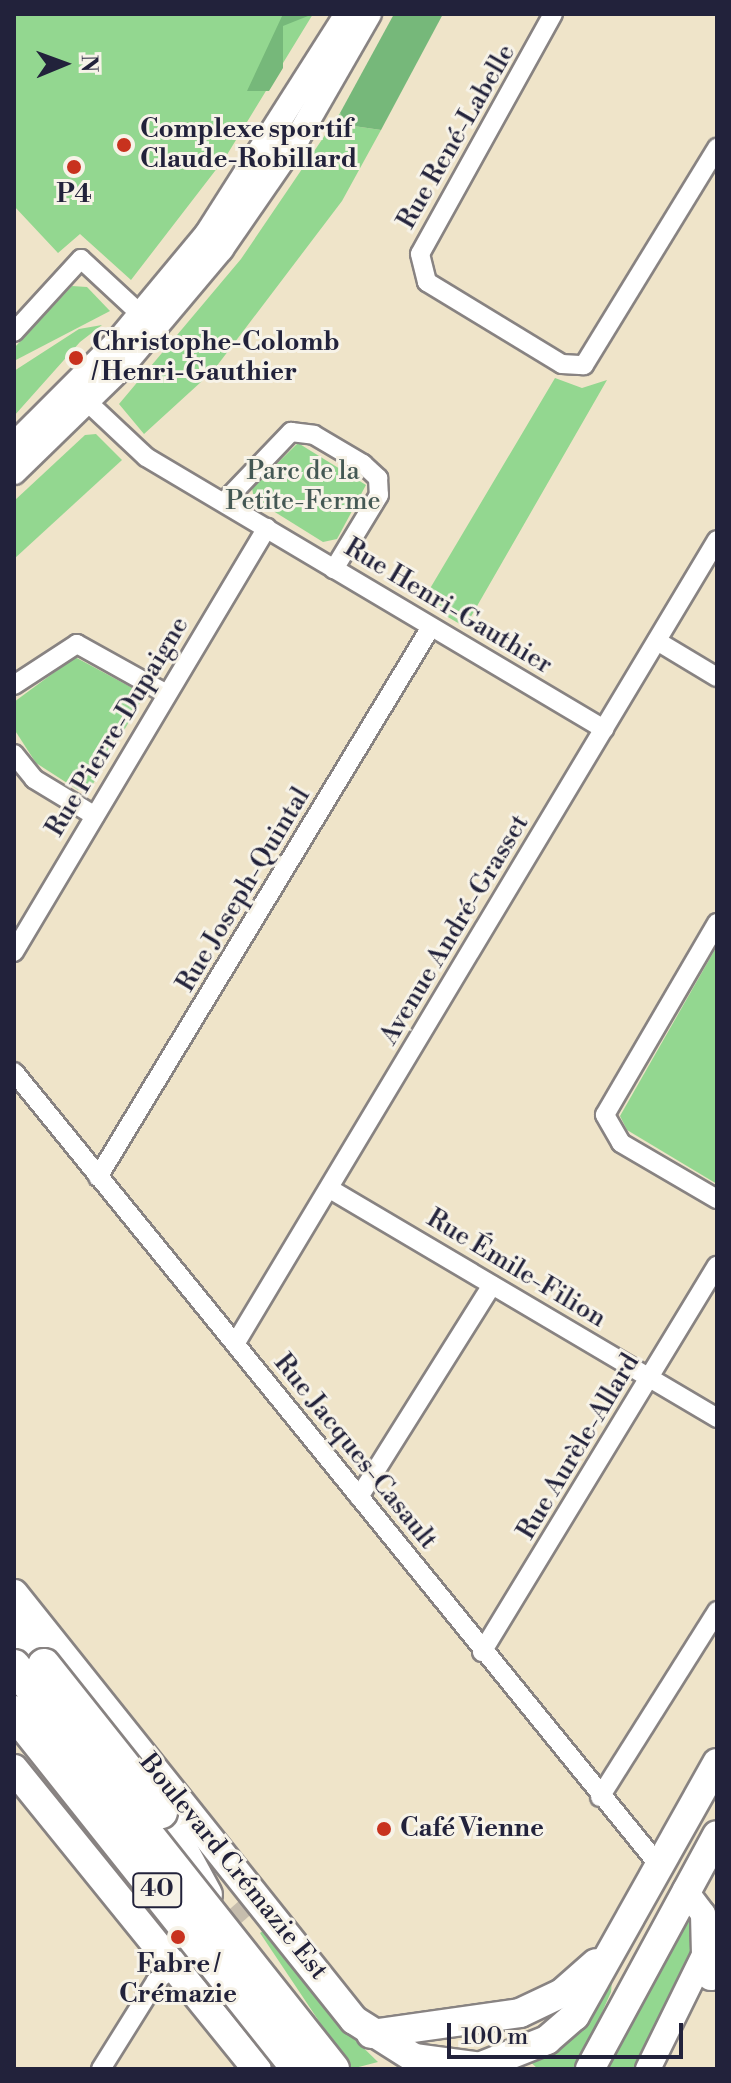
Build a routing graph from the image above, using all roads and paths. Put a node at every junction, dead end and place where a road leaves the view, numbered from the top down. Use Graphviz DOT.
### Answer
graph roads {
  1 [pos="347,14"];
  2 [pos="369,14"];
  3 [pos="553,14"];
  4 [pos="717,148"];
  5 [pos="149,322"];
  6 [pos="14,332"];
  7 [pos="80,395"];
  8 [pos="14,445"];
  9 [pos="14,472"];
  10 [pos="224,502"];
  11 [pos="267,528"];
  12 [pos="717,540"];
  13 [pos="334,569"];
  14 [pos="431,627"];
  15 [pos="657,641"];
  16 [pos="717,677"];
  17 [pos="14,685"];
  18 [pos="167,694"];
  19 [pos="604,729"];
  20 [pos="14,754"];
  21 [pos="95,816"];
  22 [pos="717,923"];
  23 [pos="14,952"];
  24 [pos="14,1072"];
  25 [pos="98,1177"];
  26 [pos="330,1189"];
  27 [pos="717,1199"];
  28 [pos="717,1266"];
  29 [pos="492,1285"];
  30 [pos="235,1344"];
  31 [pos="650,1379"];
  32 [pos="717,1418"];
  33 [pos="359,1497"];
  34 [pos="14,1594"];
  35 [pos="717,1611"];
  36 [pos="14,1628"];
  37 [pos="482,1652"];
  38 [pos="29,1666"];
  39 [pos="14,1712"];
  40 [pos="717,1763"];
  41 [pos="14,1769"];
  42 [pos="600,1797"];
  43 [pos="717,1835"];
  44 [pos="657,1863"];
  45 [pos="685,1890"];
  46 [pos="602,1957"];
  47 [pos="182,1960"];
  48 [pos="715,1971"];
  49 [pos="371,2034"];
  50 [pos="653,2060"];
  51 [pos="404,2064"];
  52 [pos="490,2067"];
  53 [pos="101,2069"];
  54 [pos="257,2069"];
  55 [pos="298,2069"];
  56 [pos="333,2069"];
  57 [pos="590,2069"];
  1 -- 5 [label="main road"];
  2 -- 5 [label="main road"];
  3 -- 4 [label="street, Rue René-Labelle"];
  5 -- 6 [label="street"];
  5 -- 7 [label="main road"];
  7 -- 8 [label="main road"];
  7 -- 9 [label="main road"];
  7 -- 10 [label="street, Rue Henri-Gauthier"];
  10 -- 11 [label="street, Rue Henri-Gauthier"];
  10 -- 13 [label="street"];
  11 -- 13 [label="street, Rue Henri-Gauthier"];
  11 -- 18 [label="street, Rue Pierre-Dupaigne"];
  12 -- 15 [label="street, Avenue André-Grasset"];
  13 -- 14 [label="street, Rue Henri-Gauthier"];
  14 -- 19 [label="street, Rue Henri-Gauthier"];
  14 -- 25 [label="street, Rue Joseph-Quintal"];
  15 -- 16 [label="street"];
  15 -- 19 [label="street, Avenue André-Grasset"];
  17 -- 18 [label="street"];
  18 -- 21 [label="street, Rue Pierre-Dupaigne"];
  19 -- 26 [label="street, Avenue André-Grasset"];
  20 -- 21 [label="street"];
  21 -- 23 [label="street, Rue Pierre-Dupaigne"];
  22 -- 27 [label="street"];
  24 -- 25 [label="street, Rue Jacques-Casault"];
  25 -- 30 [label="street, Rue Jacques-Casault"];
  26 -- 29 [label="street, Rue Émile-Filion"];
  26 -- 30 [label="street, Avenue André-Grasset"];
  28 -- 31 [label="street, Rue Aurèle-Allard"];
  29 -- 31 [label="street, Rue Émile-Filion"];
  29 -- 33 [label="street"];
  30 -- 33 [label="street, Rue Jacques-Casault"];
  31 -- 32 [label="street, Rue Émile-Filion"];
  31 -- 37 [label="street, Rue Aurèle-Allard"];
  33 -- 37 [label="street, Rue Jacques-Casault"];
  34 -- 49 [label="main road, Boulevard Crémazie Est"];
  35 -- 42 [label="street"];
  36 -- 38 [label="highway"];
  37 -- 42 [label="street, Rue Jacques-Casault"];
  38 -- 56 [label="highway, 40, bridge"];
  39 -- 55 [label="highway, 40, bridge"];
  40 -- 44 [label="main road"];
  41 -- 47 [label="main road"];
  42 -- 44 [label="street, Rue Jacques-Casault"];
  43 -- 45 [label="main road"];
  44 -- 45 [label="main road"];
  44 -- 46 [label="main road"];
  45 -- 50 [label="main road"];
  45 -- 57 [label="main road"];
  46 -- 49 [label="main road"];
  46 -- 52 [label="main road"];
  47 -- 53 [label="street"];
  47 -- 54 [label="main road"];
  48 -- 50 [label="main road"];
  49 -- 51 [label="main road, Boulevard Crémazie Est"];
  51 -- 52 [label="main road, Boulevard Crémazie Est"];
}
